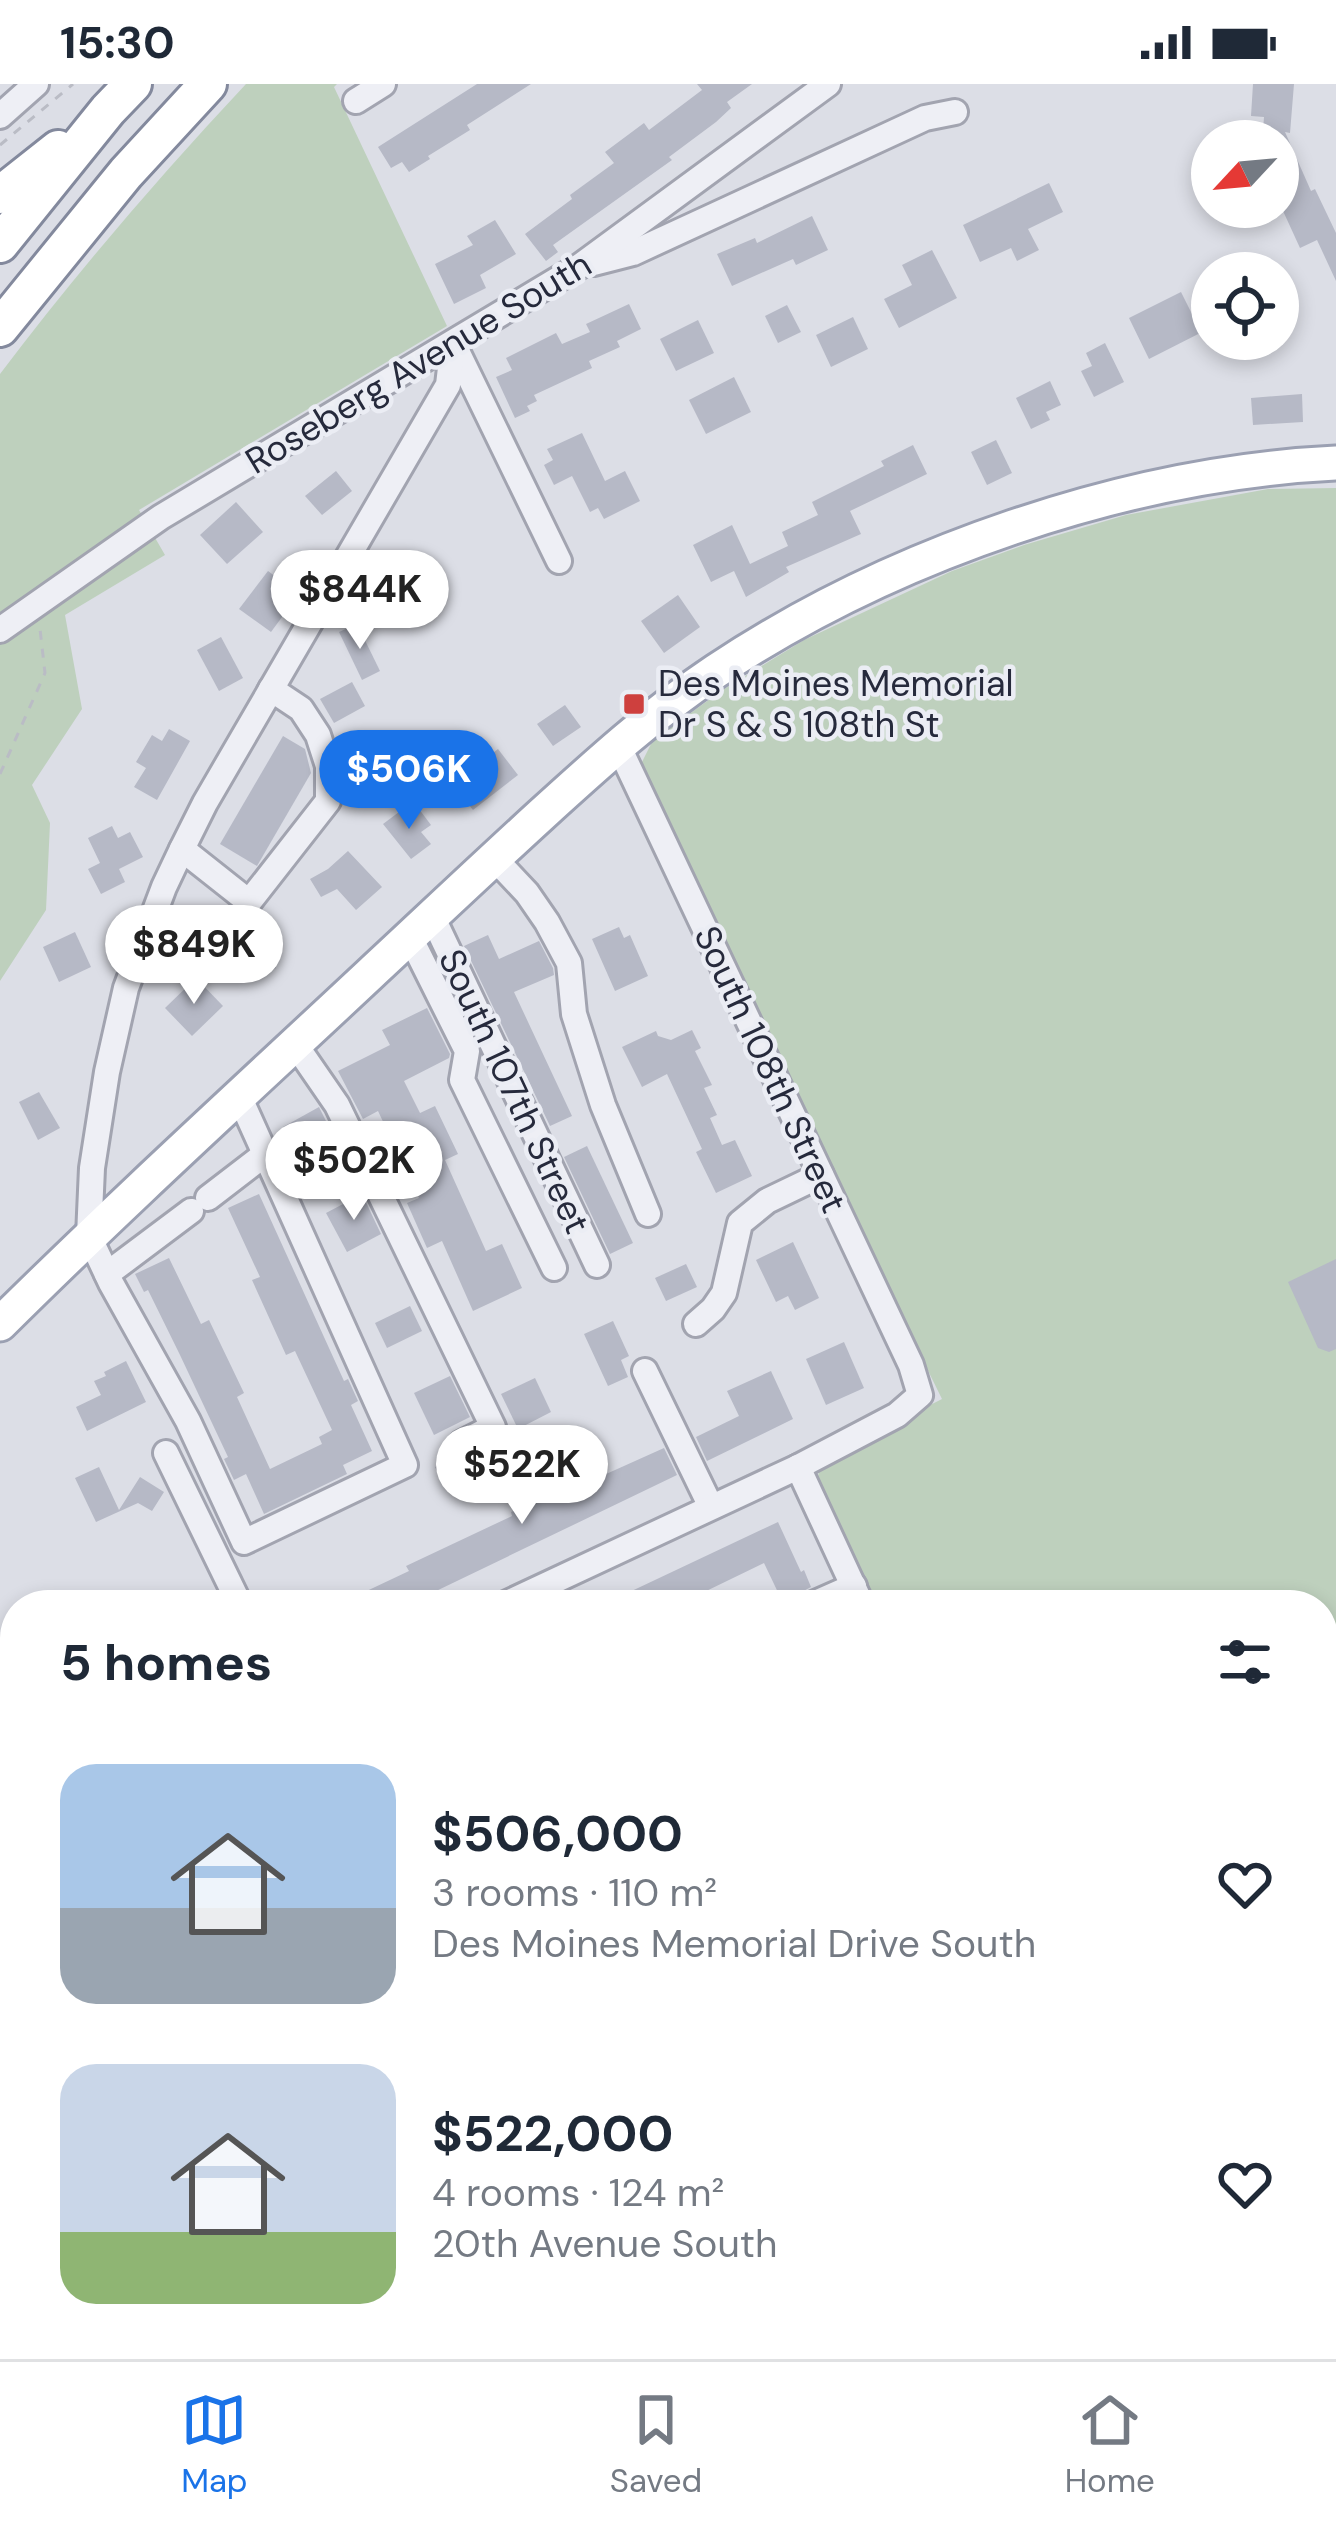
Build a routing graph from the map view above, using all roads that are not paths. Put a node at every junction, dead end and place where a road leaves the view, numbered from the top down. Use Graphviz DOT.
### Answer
graph roads {
  1 [pos="208,84"];
  2 [pos="383,84"];
  3 [pos="828,84"];
  4 [pos="26,87"];
  5 [pos="120,97"];
  6 [pos="356,100"];
  7 [pos="955,112"];
  8 [pos="0,116"];
  9 [pos="0,195"];
  10 [pos="0,244"];
  11 [pos="580,266"];
  12 [pos="0,328"];
  13 [pos="453,343"];
  14 [pos="1336,464"];
  15 [pos="559,561"];
  16 [pos="0,630"];
  17 [pos="271,688"];
  18 [pos="617,745"];
  19 [pos="182,849"];
  20 [pos="494,858"];
  21 [pos="421,927"];
  22 [pos="295,1044"];
  23 [pos="239,1096"];
  24 [pos="264,1155"];
  25 [pos="821,1175"];
  26 [pos="648,1214"];
  27 [pos="89,1236"];
  28 [pos="597,1265"];
  29 [pos="554,1268"];
  30 [pos="106,1274"];
  31 [pos="0,1324"];
  32 [pos="696,1324"];
  33 [pos="644,1371"];
  34 [pos="461,1444"];
  35 [pos="166,1453"];
  36 [pos="798,1466"];
  37 [pos="711,1507"];
  38 [pos="233,1590"];
  39 [pos="535,1590"];
  40 [pos="855,1590"];
  1 -- 12 [label="highway"];
  2 -- 6 [label="street"];
  3 -- 11 [label="street, Roseberg Avenue South"];
  4 -- 8 [label="street"];
  5 -- 9 [label="highway"];
  5 -- 10 [label="highway"];
  7 -- 11 [label="street"];
  11 -- 13 [label="street, Roseberg Avenue South"];
  13 -- 15 [label="street"];
  13 -- 16 [label="street, Roseberg Avenue South"];
  13 -- 17 [label="street"];
  14 -- 18 [label="main road"];
  17 -- 19 [label="street"];
  17 -- 19 [label="street"];
  18 -- 20 [label="main road"];
  18 -- 25 [label="street, South 108th Street"];
  19 -- 27 [label="street"];
  20 -- 21 [label="main road"];
  20 -- 26 [label="street"];
  21 -- 22 [label="main road"];
  21 -- 28 [label="street, South 107th Street"];
  21 -- 29 [label="street"];
  22 -- 23 [label="main road"];
  22 -- 34 [label="street"];
  23 -- 24 [label="street"];
  23 -- 27 [label="main road"];
  24 -- 30 [label="street"];
  24 -- 30 [label="street"];
  25 -- 32 [label="street"];
  25 -- 36 [label="street, South 108th Street"];
  27 -- 30 [label="street"];
  27 -- 31 [label="main road"];
  33 -- 37 [label="street"];
  35 -- 38 [label="street"];
  36 -- 37 [label="street"];
  36 -- 40 [label="street"];
  37 -- 39 [label="street"];
}
